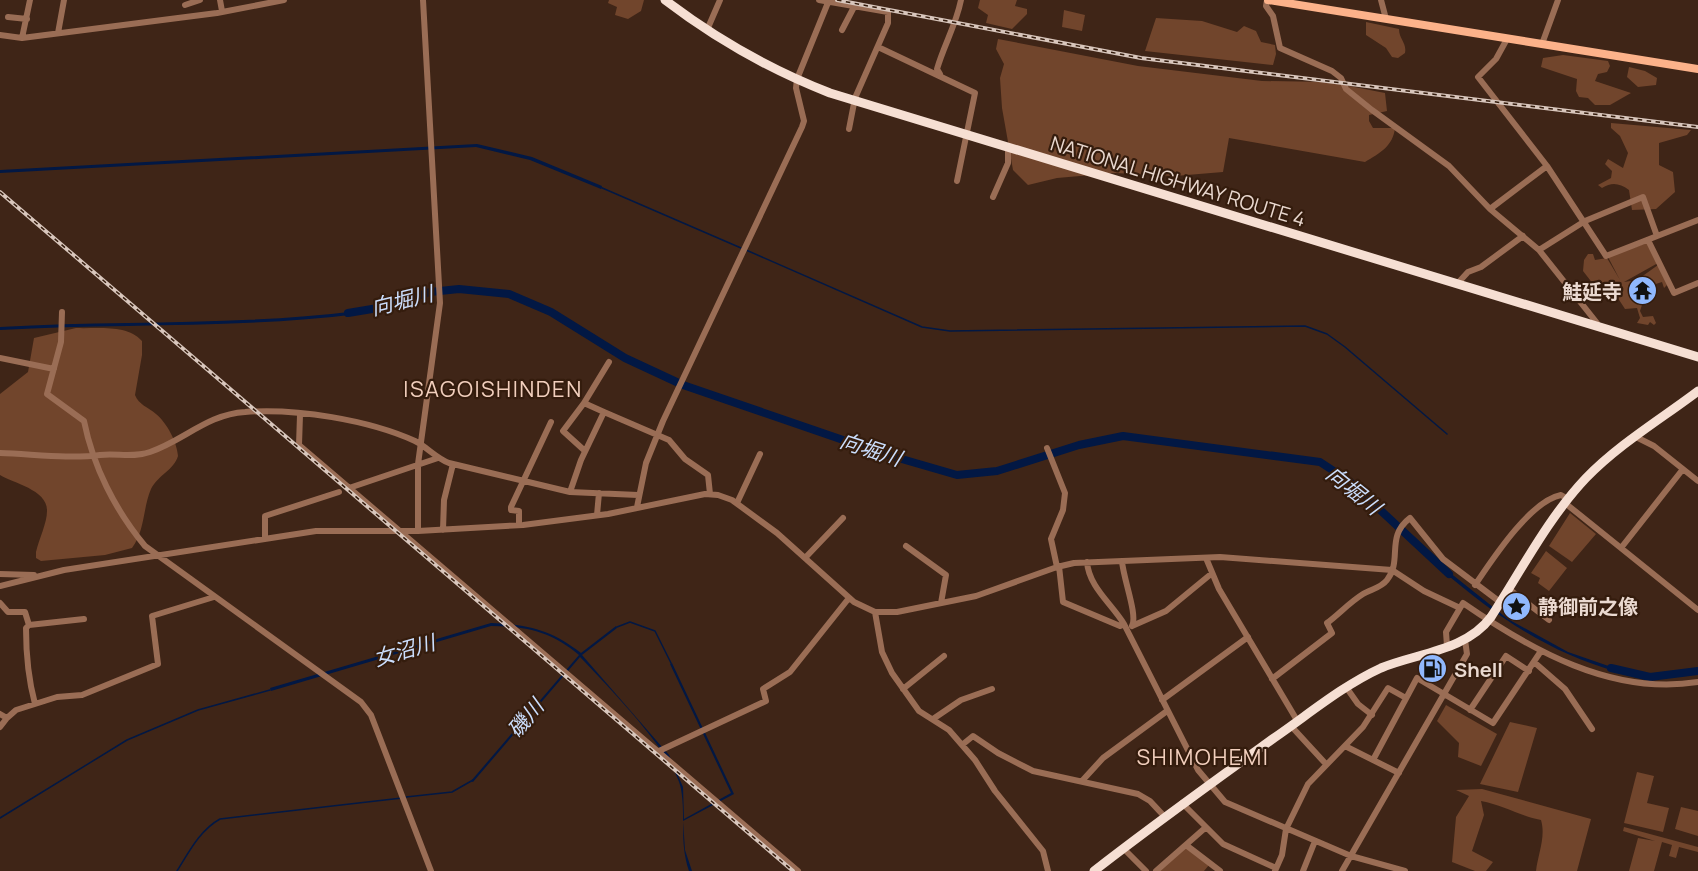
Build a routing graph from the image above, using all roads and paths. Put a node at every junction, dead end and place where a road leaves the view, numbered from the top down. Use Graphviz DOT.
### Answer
graph roads {
  1 [pos="30,0"];
  2 [pos="64,0"];
  3 [pos="196,0"];
  4 [pos="220,0"];
  5 [pos="284,0"];
  6 [pos="423,0"];
  7 [pos="665,0"];
  8 [pos="720,0"];
  9 [pos="819,0"];
  10 [pos="961,0"];
  11 [pos="1268,0"];
  12 [pos="1381,0"];
  13 [pos="1558,0"];
  14 [pos="829,1"];
  15 [pos="1307,3"];
  16 [pos="185,5"];
  17 [pos="854,7"];
  18 [pos="222,11"];
  19 [pos="8,17"];
  20 [pos="27,19"];
  21 [pos="1386,19"];
  22 [pos="706,30"];
  23 [pos="842,30"];
  24 [pos="58,33"];
  25 [pos="0,35"];
  26 [pos="22,38"];
  27 [pos="1507,39"];
  28 [pos="1542,44"];
  29 [pos="878,47"];
  30 [pos="1698,69"];
  31 [pos="940,74"];
  32 [pos="797,79"];
  33 [pos="854,101"];
  34 [pos="849,129"];
  35 [pos="966,135"];
  36 [pos="1008,148"];
  37 [pos="1547,166"];
  38 [pos="957,181"];
  39 [pos="993,197"];
  40 [pos="1490,209"];
  41 [pos="1585,220"];
  42 [pos="1698,220"];
  43 [pos="1523,236"];
  44 [pos="1657,236"];
  45 [pos="1648,240"];
  46 [pos="1539,250"];
  47 [pos="1698,283"];
  48 [pos="1456,284"];
  49 [pos="62,312"];
  50 [pos="1597,327"];
  51 [pos="1698,357"];
  52 [pos="0,358"];
  53 [pos="609,362"];
  54 [pos="54,369"];
  55 [pos="1698,391"];
  56 [pos="584,403"];
  57 [pos="604,412"];
  58 [pos="300,415"];
  59 [pos="551,422"];
  60 [pos="658,435"];
  61 [pos="1636,437"];
  62 [pos="421,445"];
  63 [pos="1048,449"];
  64 [pos="585,451"];
  65 [pos="0,453"];
  66 [pos="760,454"];
  67 [pos="93,457"];
  68 [pos="438,458"];
  69 [pos="418,464"];
  70 [pos="453,464"];
  71 [pos="1683,469"];
  72 [pos="522,481"];
  73 [pos="1698,481"];
  74 [pos="349,488"];
  75 [pos="339,492"];
  76 [pos="570,492"];
  77 [pos="598,493"];
  78 [pos="710,494"];
  79 [pos="638,495"];
  80 [pos="1566,501"];
  81 [pos="737,503"];
  82 [pos="637,507"];
  83 [pos="597,515"];
  84 [pos="843,518"];
  85 [pos="519,525"];
  86 [pos="443,530"];
  87 [pos="399,531"];
  88 [pos="418,531"];
  89 [pos="265,539"];
  90 [pos="906,546"];
  91 [pos="1621,548"];
  92 [pos="156,555"];
  93 [pos="806,558"];
  94 [pos="1206,558"];
  95 [pos="1122,561"];
  96 [pos="1087,562"];
  97 [pos="1058,567"];
  98 [pos="1392,570"];
  99 [pos="0,574"];
  100 [pos="1211,574"];
  101 [pos="41,575"];
  102 [pos="1475,585"];
  103 [pos="0,586"];
  104 [pos="1509,589"];
  105 [pos="214,597"];
  106 [pos="849,598"];
  107 [pos="0,603"];
  108 [pos="941,603"];
  109 [pos="1500,603"];
  110 [pos="1460,608"];
  111 [pos="1697,608"];
  112 [pos="875,612"];
  113 [pos="84,619"];
  114 [pos="1490,619"];
  115 [pos="1549,620"];
  116 [pos="29,625"];
  117 [pos="1127,627"];
  118 [pos="1248,637"];
  119 [pos="1465,640"];
  120 [pos="1447,646"];
  121 [pos="1541,651"];
  122 [pos="944,656"];
  123 [pos="1534,662"];
  124 [pos="1529,671"];
  125 [pos="1272,679"];
  126 [pos="1698,682"];
  127 [pos="1346,687"];
  128 [pos="903,689"];
  129 [pos="992,689"];
  130 [pos="1442,692"];
  131 [pos="1406,698"];
  132 [pos="1162,700"];
  133 [pos="35,704"];
  134 [pos="1470,710"];
  135 [pos="1167,711"];
  136 [pos="0,714"];
  137 [pos="1372,715"];
  138 [pos="7,718"];
  139 [pos="933,719"];
  140 [pos="1294,724"];
  141 [pos="0,727"];
  142 [pos="1592,729"];
  143 [pos="962,745"];
  144 [pos="1345,746"];
  145 [pos="661,753"];
  146 [pos="1373,760"];
  147 [pos="1325,763"];
  148 [pos="1399,773"];
  149 [pos="1082,781"];
  150 [pos="1209,785"];
  151 [pos="1182,803"];
  152 [pos="1164,816"];
  153 [pos="1205,828"];
  154 [pos="1286,829"];
  155 [pos="1315,841"];
  156 [pos="1186,845"];
  157 [pos="1124,848"];
  158 [pos="1351,856"];
  159 [pos="1209,865"];
  160 [pos="1143,870"];
  161 [pos="1276,870"];
  162 [pos="431,871"];
  163 [pos="798,871"];
  164 [pos="1048,871"];
  165 [pos="1094,871"];
  166 [pos="1156,871"];
  167 [pos="1204,871"];
  168 [pos="1220,871"];
  169 [pos="1303,871"];
  170 [pos="1342,871"];
  171 [pos="1404,871"];
  1 -- 20 [label="street"];
  2 -- 24 [label="street"];
  3 -- 16 [label="street"];
  4 -- 18 [label="street"];
  5 -- 18 [label="street"];
  6 -- 62 [label="street"];
  7 -- 22 [label="highway, NATIONAL HIGHWAY ROUTE 4"];
  8 -- 22 [label="street"];
  9 -- 14 [label="street"];
  10 -- 31 [label="street"];
  11 -- 15 [label="main road"];
  11 -- 40 [label="street"];
  12 -- 21 [label="street"];
  13 -- 28 [label="street"];
  14 -- 17 [label="street"];
  14 -- 32 [label="street"];
  15 -- 21 [label="main road"];
  17 -- 23 [label="street"];
  17 -- 29 [label="street"];
  18 -- 24 [label="street"];
  19 -- 20 [label="street"];
  20 -- 26 [label="street"];
  21 -- 27 [label="main road"];
  22 -- 32 [label="highway, NATIONAL HIGHWAY ROUTE 4"];
  24 -- 26 [label="street"];
  25 -- 26 [label="street"];
  27 -- 28 [label="main road"];
  27 -- 37 [label="street"];
  28 -- 30 [label="main road"];
  29 -- 31 [label="street"];
  29 -- 33 [label="street"];
  31 -- 35 [label="street"];
  32 -- 33 [label="highway, NATIONAL HIGHWAY ROUTE 4"];
  32 -- 60 [label="street"];
  33 -- 34 [label="street"];
  33 -- 35 [label="highway, NATIONAL HIGHWAY ROUTE 4"];
  35 -- 36 [label="highway, NATIONAL HIGHWAY ROUTE 4"];
  35 -- 38 [label="street"];
  36 -- 39 [label="street"];
  36 -- 48 [label="highway, NATIONAL HIGHWAY ROUTE 4"];
  37 -- 40 [label="street"];
  37 -- 41 [label="street"];
  40 -- 43 [label="street"];
  41 -- 44 [label="street"];
  41 -- 45 [label="street"];
  41 -- 46 [label="street"];
  42 -- 44 [label="street"];
  43 -- 46 [label="street"];
  43 -- 48 [label="street"];
  44 -- 45 [label="street"];
  45 -- 47 [label="street"];
  46 -- 50 [label="street"];
  48 -- 50 [label="highway, NATIONAL HIGHWAY ROUTE 4"];
  49 -- 54 [label="street"];
  50 -- 51 [label="highway, NATIONAL HIGHWAY ROUTE 4"];
  52 -- 54 [label="street"];
  53 -- 56 [label="street"];
  54 -- 67 [label="street"];
  55 -- 61 [label="highway"];
  56 -- 57 [label="street"];
  56 -- 64 [label="street"];
  57 -- 60 [label="street"];
  57 -- 64 [label="street"];
  58 -- 62 [label="street"];
  58 -- 67 [label="street"];
  58 -- 74 [label="street"];
  59 -- 72 [label="street"];
  60 -- 78 [label="street"];
  60 -- 79 [label="street"];
  61 -- 71 [label="street"];
  61 -- 80 [label="highway"];
  62 -- 68 [label="street"];
  62 -- 69 [label="street"];
  63 -- 97 [label="street"];
  64 -- 76 [label="street"];
  65 -- 67 [label="street"];
  66 -- 81 [label="street"];
  67 -- 92 [label="street"];
  68 -- 69 [label="street"];
  68 -- 70 [label="street"];
  69 -- 74 [label="street"];
  69 -- 88 [label="street"];
  70 -- 72 [label="street"];
  70 -- 86 [label="street"];
  71 -- 73 [label="street"];
  71 -- 91 [label="street"];
  72 -- 76 [label="street"];
  72 -- 85 [label="street"];
  74 -- 87 [label="street"];
  75 -- 89 [label="street"];
  76 -- 77 [label="street"];
  77 -- 79 [label="street"];
  77 -- 83 [label="street"];
  78 -- 81 [label="street"];
  78 -- 82 [label="street"];
  79 -- 82 [label="street"];
  80 -- 91 [label="street"];
  80 -- 102 [label="street"];
  80 -- 104 [label="highway"];
  81 -- 93 [label="street"];
  82 -- 83 [label="street"];
  83 -- 85 [label="street"];
  84 -- 93 [label="street"];
  85 -- 86 [label="street"];
  86 -- 88 [label="street"];
  87 -- 88 [label="street"];
  87 -- 89 [label="street"];
  87 -- 145 [label="street"];
  89 -- 92 [label="street"];
  90 -- 108 [label="street"];
  91 -- 111 [label="street"];
  92 -- 101 [label="street"];
  92 -- 105 [label="street"];
  93 -- 106 [label="street"];
  94 -- 95 [label="street"];
  94 -- 98 [label="street"];
  94 -- 100 [label="street"];
  95 -- 96 [label="street"];
  95 -- 117 [label="street"];
  96 -- 97 [label="street"];
  96 -- 117 [label="street"];
  97 -- 108 [label="street"];
  97 -- 117 [label="street"];
  98 -- 102 [label="street"];
  98 -- 110 [label="street"];
  98 -- 125 [label="street"];
  99 -- 101 [label="street"];
  100 -- 117 [label="street"];
  100 -- 118 [label="street"];
  101 -- 103 [label="street"];
  102 -- 109 [label="street"];
  104 -- 109 [label="highway"];
  104 -- 115 [label="street"];
  105 -- 133 [label="street"];
  105 -- 162 [label="street"];
  106 -- 112 [label="street"];
  106 -- 145 [label="street"];
  107 -- 116 [label="street"];
  108 -- 112 [label="street"];
  109 -- 114 [label="highway"];
  110 -- 114 [label="street"];
  110 -- 120 [label="street"];
  112 -- 128 [label="street"];
  113 -- 116 [label="street"];
  114 -- 119 [label="highway"];
  114 -- 121 [label="street"];
  116 -- 133 [label="street"];
  117 -- 132 [label="street"];
  118 -- 125 [label="street"];
  118 -- 132 [label="street"];
  119 -- 120 [label="highway"];
  119 -- 130 [label="street"];
  120 -- 127 [label="highway"];
  121 -- 123 [label="street"];
  121 -- 126 [label="street"];
  122 -- 128 [label="street"];
  123 -- 124 [label="street"];
  123 -- 142 [label="street"];
  124 -- 134 [label="street"];
  124 -- 134 [label="street"];
  125 -- 140 [label="street"];
  127 -- 137 [label="street"];
  127 -- 140 [label="highway"];
  128 -- 139 [label="street"];
  129 -- 139 [label="street"];
  130 -- 131 [label="street"];
  130 -- 134 [label="street"];
  130 -- 148 [label="street"];
  131 -- 137 [label="street"];
  131 -- 146 [label="street"];
  132 -- 135 [label="street"];
  133 -- 138 [label="street"];
  135 -- 149 [label="street"];
  135 -- 150 [label="street"];
  136 -- 138 [label="street"];
  137 -- 144 [label="street"];
  138 -- 141 [label="street"];
  139 -- 143 [label="street"];
  140 -- 147 [label="street"];
  140 -- 150 [label="highway"];
  143 -- 149 [label="street"];
  143 -- 164 [label="street"];
  144 -- 146 [label="street"];
  144 -- 147 [label="street"];
  145 -- 163 [label="street"];
  146 -- 148 [label="street"];
  147 -- 154 [label="street"];
  148 -- 158 [label="street"];
  149 -- 152 [label="street"];
  150 -- 151 [label="highway"];
  150 -- 154 [label="street"];
  151 -- 152 [label="highway"];
  151 -- 153 [label="street"];
  152 -- 157 [label="highway"];
  153 -- 156 [label="street"];
  153 -- 161 [label="street"];
  154 -- 155 [label="street"];
  154 -- 161 [label="street"];
  155 -- 158 [label="street"];
  155 -- 169 [label="street"];
  156 -- 159 [label="street"];
  156 -- 166 [label="street"];
  157 -- 160 [label="street"];
  157 -- 165 [label="highway"];
  158 -- 170 [label="street"];
  158 -- 171 [label="street"];
  159 -- 167 [label="street"];
  159 -- 168 [label="street"];
}
